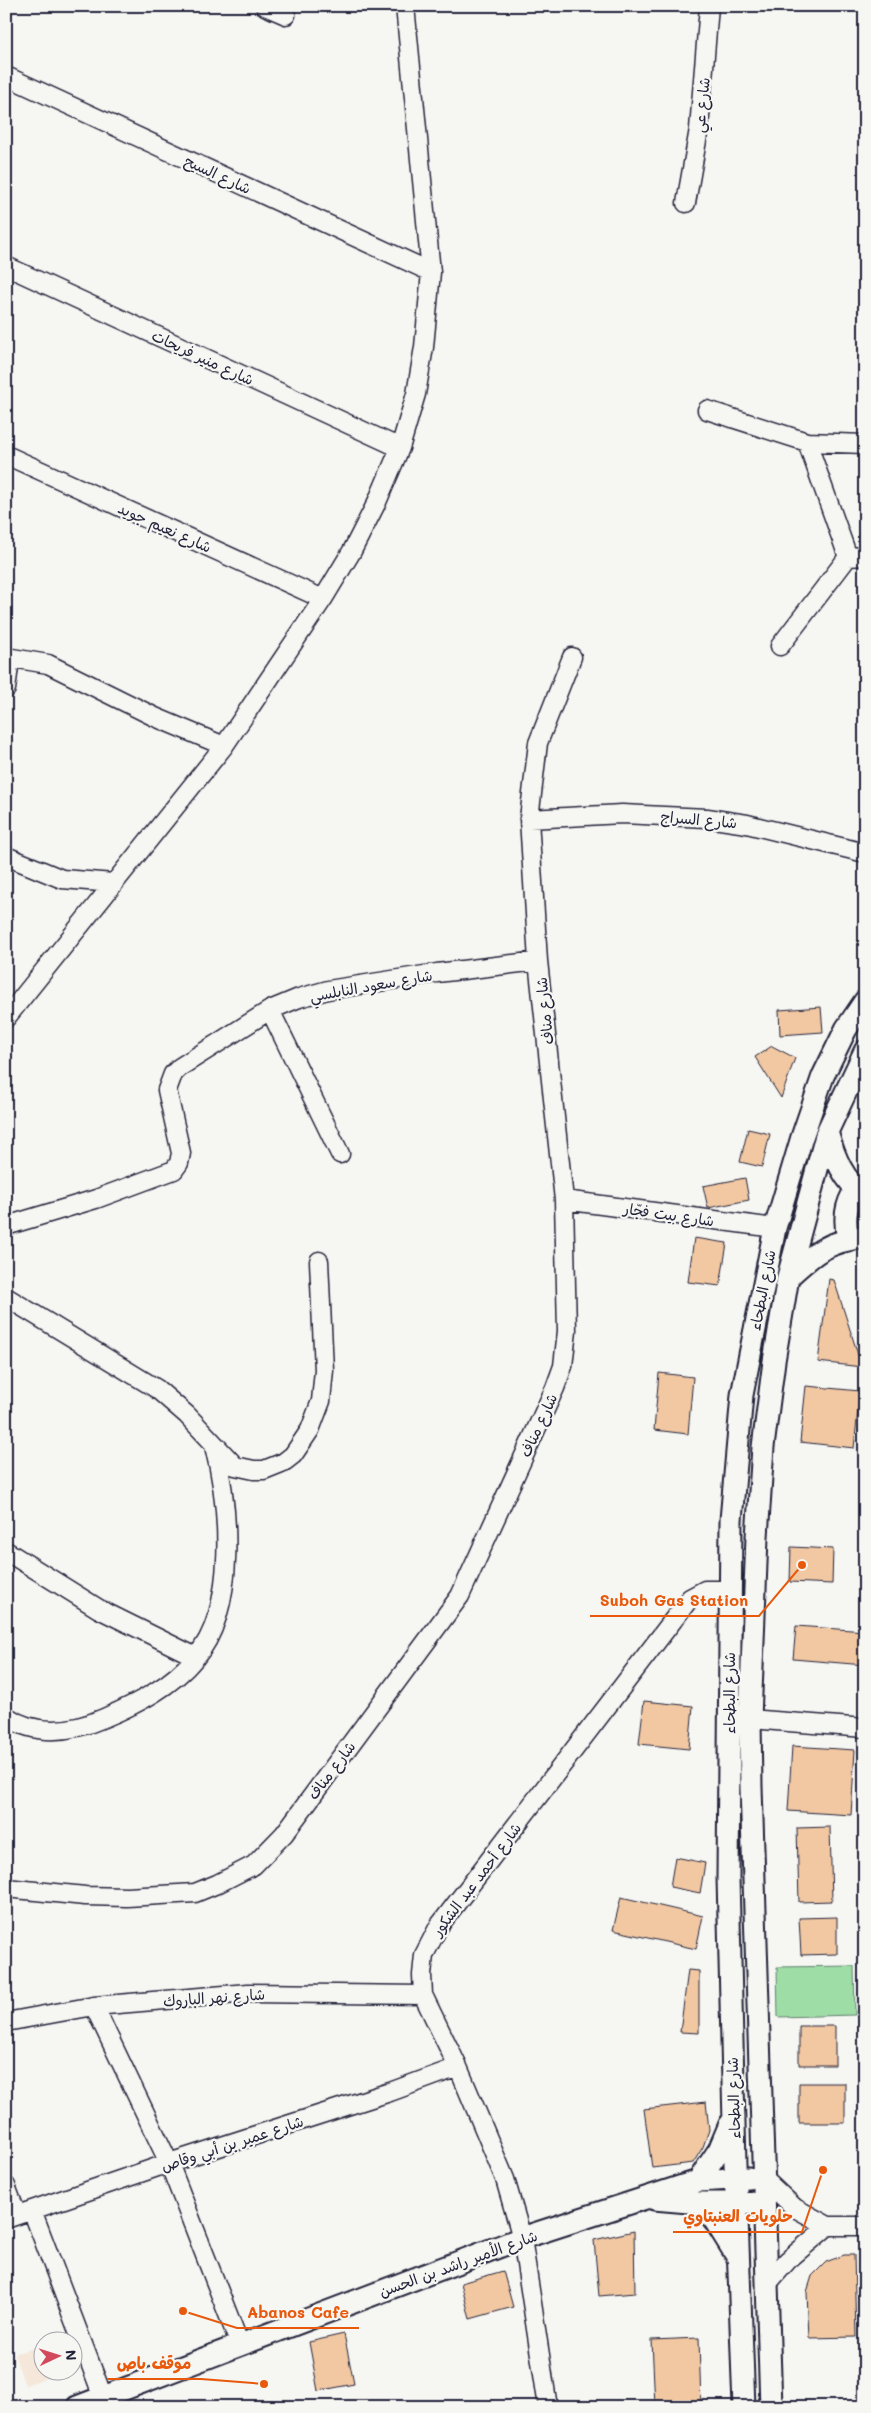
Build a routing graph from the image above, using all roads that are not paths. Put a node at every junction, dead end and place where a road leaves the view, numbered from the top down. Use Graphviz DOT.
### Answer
graph roads {
  1 [pos="265,6"];
  2 [pos="405,6"];
  3 [pos="709,6"];
  4 [pos="286,15"];
  5 [pos="6,76"];
  6 [pos="686,203"];
  7 [pos="6,266"];
  8 [pos="430,272"];
  9 [pos="707,410"];
  10 [pos="807,442"];
  11 [pos="865,444"];
  12 [pos="400,448"];
  13 [pos="6,455"];
  14 [pos="856,556"];
  15 [pos="323,599"];
  16 [pos="780,646"];
  17 [pos="572,657"];
  18 [pos="8,658"];
  19 [pos="6,689"];
  20 [pos="224,746"];
  21 [pos="529,819"];
  22 [pos="865,853"];
  23 [pos="6,856"];
  24 [pos="114,883"];
  25 [pos="538,961"];
  26 [pos="865,1001"];
  27 [pos="270,1010"];
  28 [pos="6,1018"];
  29 [pos="865,1051"];
  30 [pos="827,1132"];
  31 [pos="340,1154"];
  32 [pos="860,1193"];
  33 [pos="564,1200"];
  34 [pos="6,1226"];
  35 [pos="774,1228"];
  36 [pos="856,1238"];
  37 [pos="318,1261"];
  38 [pos="788,1277"];
  39 [pos="6,1296"];
  40 [pos="214,1445"];
  41 [pos="6,1551"];
  42 [pos="730,1590"];
  43 [pos="196,1657"];
  44 [pos="6,1716"];
  45 [pos="750,1719"];
  46 [pos="865,1728"];
  47 [pos="6,1888"];
  48 [pos="423,1995"];
  49 [pos="94,2006"];
  50 [pos="6,2022"];
  51 [pos="458,2066"];
  52 [pos="734,2117"];
  53 [pos="169,2162"];
  54 [pos="763,2178"];
  55 [pos="736,2179"];
  56 [pos="698,2181"];
  57 [pos="6,2186"];
  58 [pos="644,2198"];
  59 [pos="700,2203"];
  60 [pos="736,2203"];
  61 [pos="763,2203"];
  62 [pos="18,2214"];
  63 [pos="828,2226"];
  64 [pos="865,2226"];
  65 [pos="522,2238"];
  66 [pos="740,2261"];
  67 [pos="767,2284"];
  68 [pos="240,2345"];
  69 [pos="103,2397"];
  70 [pos="77,2407"];
  71 [pos="548,2407"];
  72 [pos="744,2407"];
  73 [pos="771,2407"];
  1 -- 4 [label="street"];
  2 -- 8 [label="street"];
  3 -- 6 [label="street, شارع عي"];
  5 -- 8 [label="street, شارع السيح"];
  7 -- 12 [label="street, شارع منير فريحات"];
  8 -- 12 [label="street"];
  9 -- 10 [label="street"];
  10 -- 11 [label="street"];
  10 -- 14 [label="street"];
  12 -- 15 [label="street"];
  13 -- 15 [label="street, شارع نعيم جويد"];
  14 -- 16 [label="street"];
  15 -- 20 [label="street"];
  17 -- 21 [label="street, شارع مناف"];
  18 -- 19 [label="street"];
  18 -- 20 [label="street"];
  20 -- 24 [label="street"];
  21 -- 22 [label="street, شارع السراج"];
  21 -- 25 [label="street, شارع مناف"];
  23 -- 24 [label="street"];
  24 -- 28 [label="street"];
  25 -- 27 [label="street, شارع سعود النابلسي"];
  25 -- 33 [label="street, شارع مناف"];
  26 -- 35 [label="street, شارع البطحاء"];
  27 -- 31 [label="street"];
  27 -- 34 [label="street, شارع سعود النابلسي"];
  29 -- 30 [label="street, شارع البطحاء"];
  30 -- 32 [label="street"];
  30 -- 38 [label="street, شارع البطحاء"];
  32 -- 36 [label="street"];
  33 -- 35 [label="street, شارع بيت فجّار"];
  33 -- 47 [label="street, شارع مناف"];
  35 -- 42 [label="street, شارع البطحاء"];
  36 -- 38 [label="street"];
  37 -- 40 [label="street"];
  38 -- 45 [label="street, شارع البطحاء"];
  39 -- 40 [label="street"];
  40 -- 43 [label="street"];
  41 -- 43 [label="street"];
  42 -- 48 [label="street, شارع أحمد عبد الشكور"];
  42 -- 52 [label="street, شارع البطحاء"];
  43 -- 44 [label="street"];
  45 -- 46 [label="street"];
  45 -- 54 [label="street, شارع البطحاء"];
  48 -- 49 [label="street, شارع نهر الباروك"];
  48 -- 51 [label="street, شارع أحمد عبد الشكور"];
  49 -- 50 [label="street, شارع نهر الباروك"];
  49 -- 53 [label="street"];
  51 -- 53 [label="street, شارع عمير بن أبي وقاص"];
  51 -- 65 [label="street, شارع أحمد عبد الشكور"];
  52 -- 55 [label="street, شارع البطحاء"];
  52 -- 56 [label="street"];
  53 -- 62 [label="street, شارع عمير بن أبي وقاص"];
  53 -- 68 [label="street"];
  54 -- 55 [label="street, شارع الأمير راشد بن الحسن"];
  54 -- 61 [label="street, شارع البطحاء"];
  54 -- 63 [label="street"];
  55 -- 56 [label="street, شارع الأمير راشد بن الحسن"];
  55 -- 60 [label="street, شارع البطحاء"];
  56 -- 58 [label="street, شارع الأمير راشد بن الحسن"];
  57 -- 62 [label="street"];
  58 -- 59 [label="street, شارع الأمير راشد بن الحسن"];
  58 -- 65 [label="street, شارع الأمير راشد بن الحسن"];
  59 -- 60 [label="street, شارع الأمير راشد بن الحسن"];
  59 -- 66 [label="street"];
  60 -- 61 [label="street, شارع الأمير راشد بن الحسن"];
  60 -- 66 [label="street, شارع البطحاء"];
  61 -- 67 [label="street, شارع البطحاء"];
  62 -- 69 [label="street"];
  63 -- 64 [label="street"];
  63 -- 67 [label="street"];
  65 -- 68 [label="street, شارع الأمير راشد بن الحسن"];
  65 -- 71 [label="street, شارع أحمد عبد الشكور"];
  66 -- 72 [label="street, شارع البطحاء"];
  67 -- 73 [label="street, شارع البطحاء"];
  68 -- 69 [label="street, شارع الأمير راشد بن الحسن"];
  69 -- 70 [label="street, شارع الأمير راشد بن الحسن"];
}
